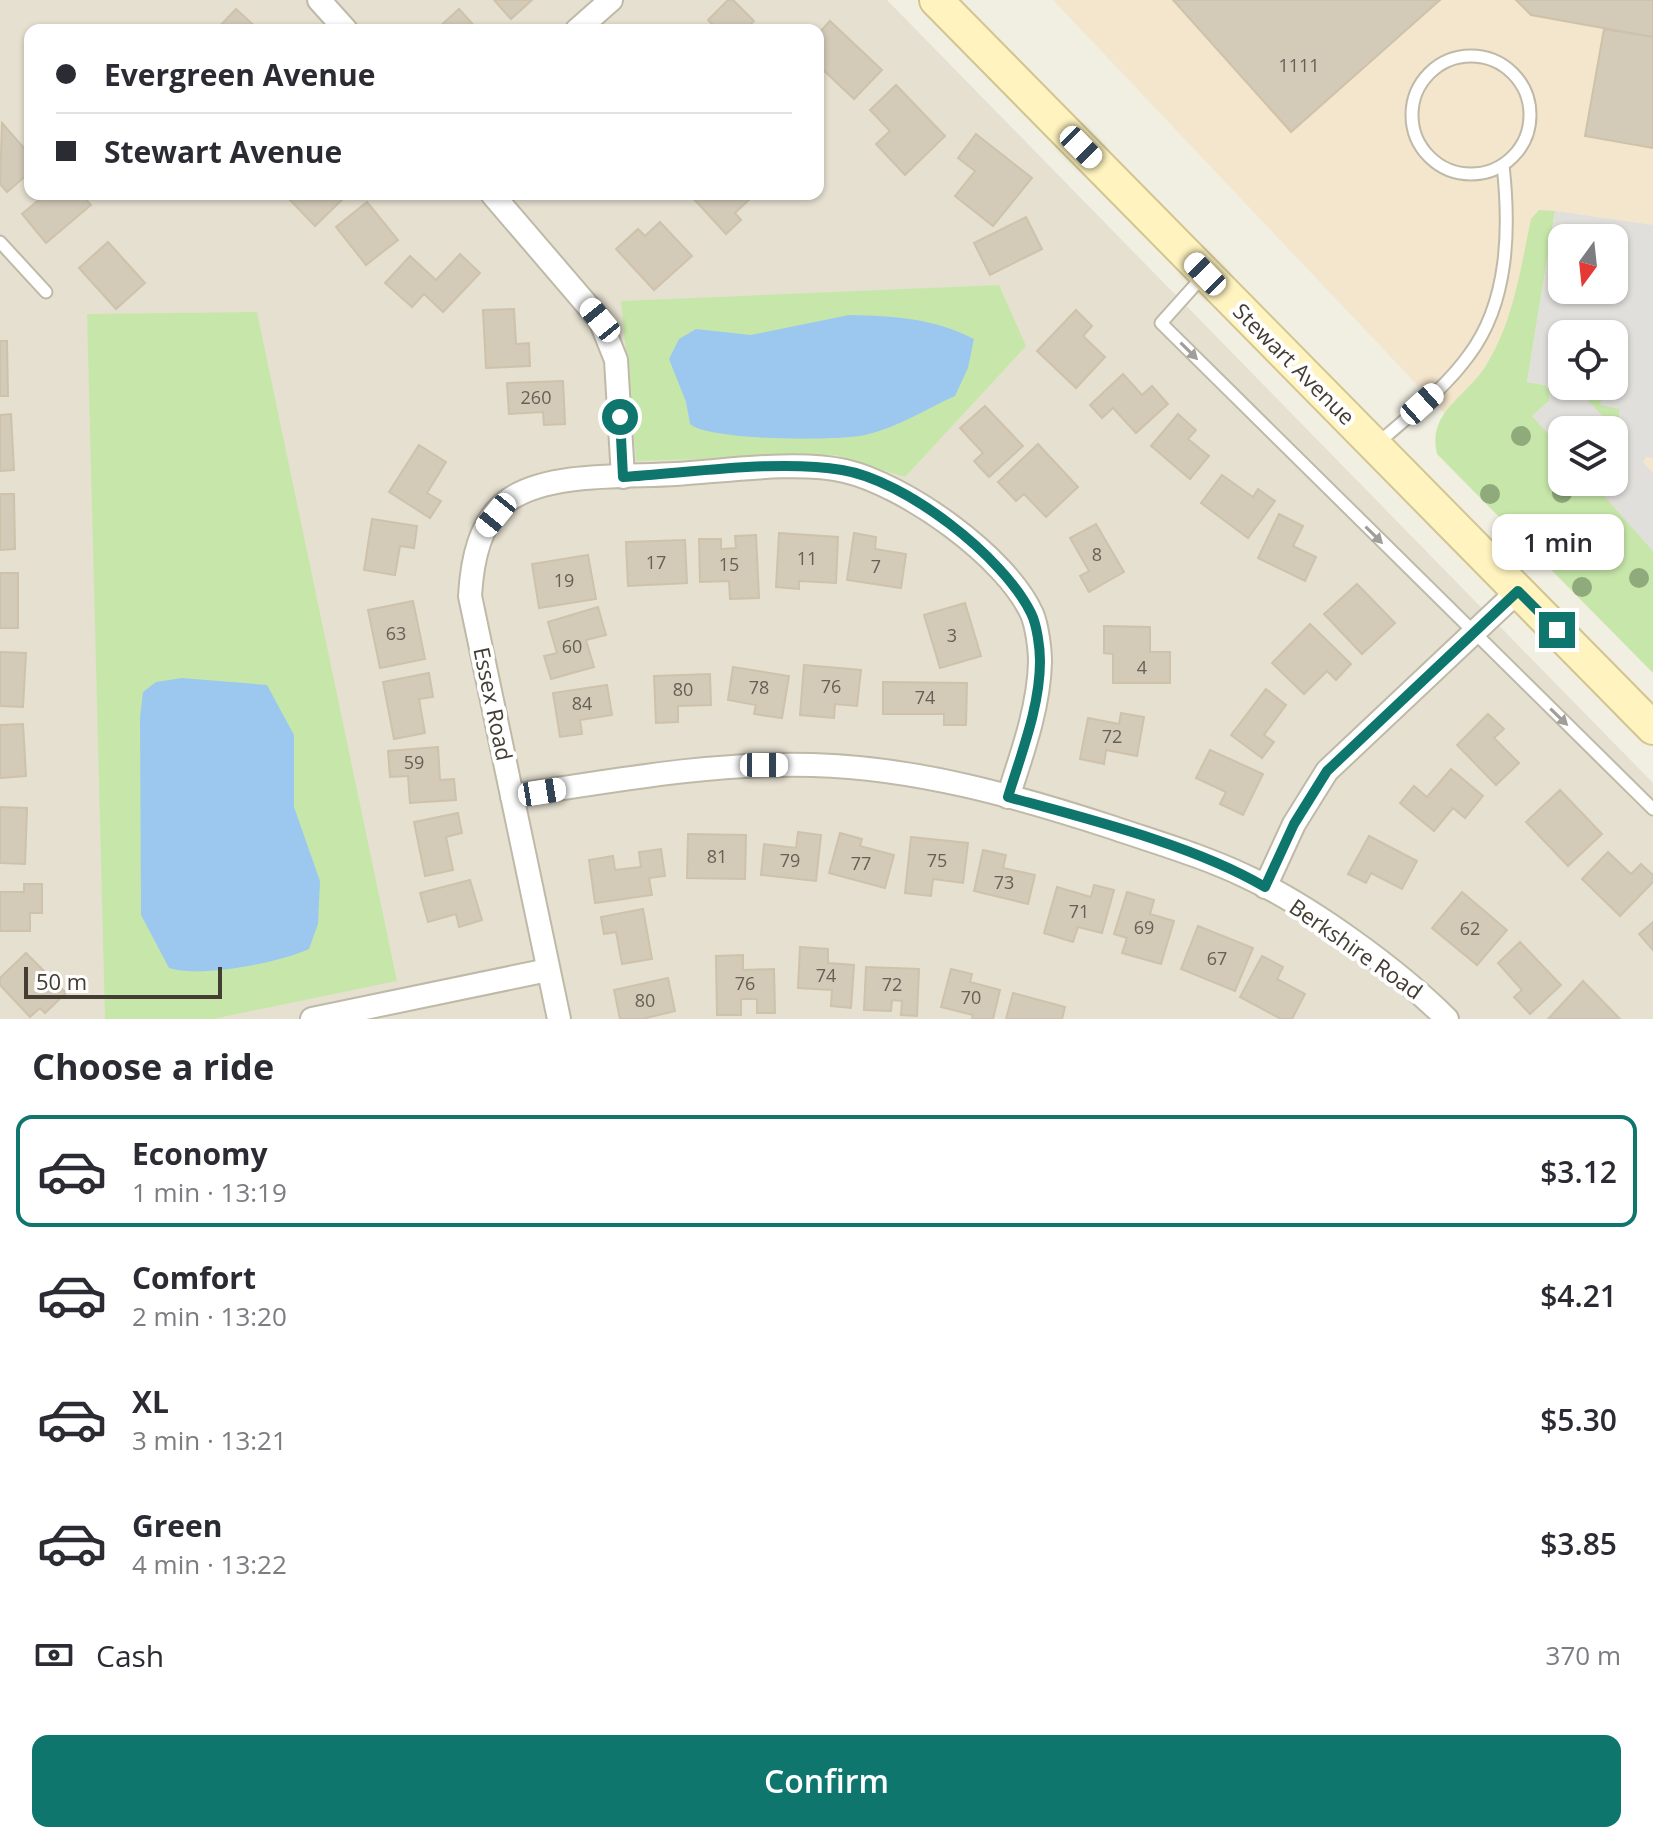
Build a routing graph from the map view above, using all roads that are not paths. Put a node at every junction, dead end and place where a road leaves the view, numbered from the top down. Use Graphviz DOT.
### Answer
graph roads {
  1 [pos="319,0"];
  2 [pos="611,0"];
  3 [pos="936,0"];
  4 [pos="341,24"];
  5 [pos="584,24"];
  6 [pos="1503,165"];
  7 [pos="497,200"];
  8 [pos="0,242"];
  9 [pos="1205,274"];
  10 [pos="46,292"];
  11 [pos="1375,446"];
  12 [pos="623,477"];
  13 [pos="1518,591"];
  14 [pos="1473,633"];
  15 [pos="1653,728"];
  16 [pos="512,796"];
  17 [pos="1008,797"];
  18 [pos="1653,809"];
  19 [pos="1265,887"];
  20 [pos="548,970"];
  21 [pos="312,1019"];
  22 [pos="559,1019"];
  23 [pos="1447,1019"];
  1 -- 4 [label="street"];
  2 -- 5 [label="street"];
  3 -- 9 [label="main road, Stewart Avenue"];
  6 -- 6 [label="lane"];
  6 -- 11 [label="lane"];
  7 -- 12 [label="street"];
  8 -- 10 [label="lane"];
  9 -- 11 [label="main road, Stewart Avenue"];
  9 -- 14 [label="lane, one-way"];
  11 -- 13 [label="main road, Stewart Avenue"];
  12 -- 16 [label="street, Essex Road"];
  12 -- 17 [label="street"];
  13 -- 14 [label="street"];
  13 -- 15 [label="main road, Stewart Avenue"];
  14 -- 18 [label="lane, one-way"];
  14 -- 19 [label="street"];
  16 -- 17 [label="street, Berkshire Road"];
  16 -- 20 [label="street, Essex Road"];
  17 -- 19 [label="street, Berkshire Road"];
  19 -- 23 [label="street, Berkshire Road"];
  20 -- 21 [label="street"];
  20 -- 22 [label="street, Essex Road"];
}
